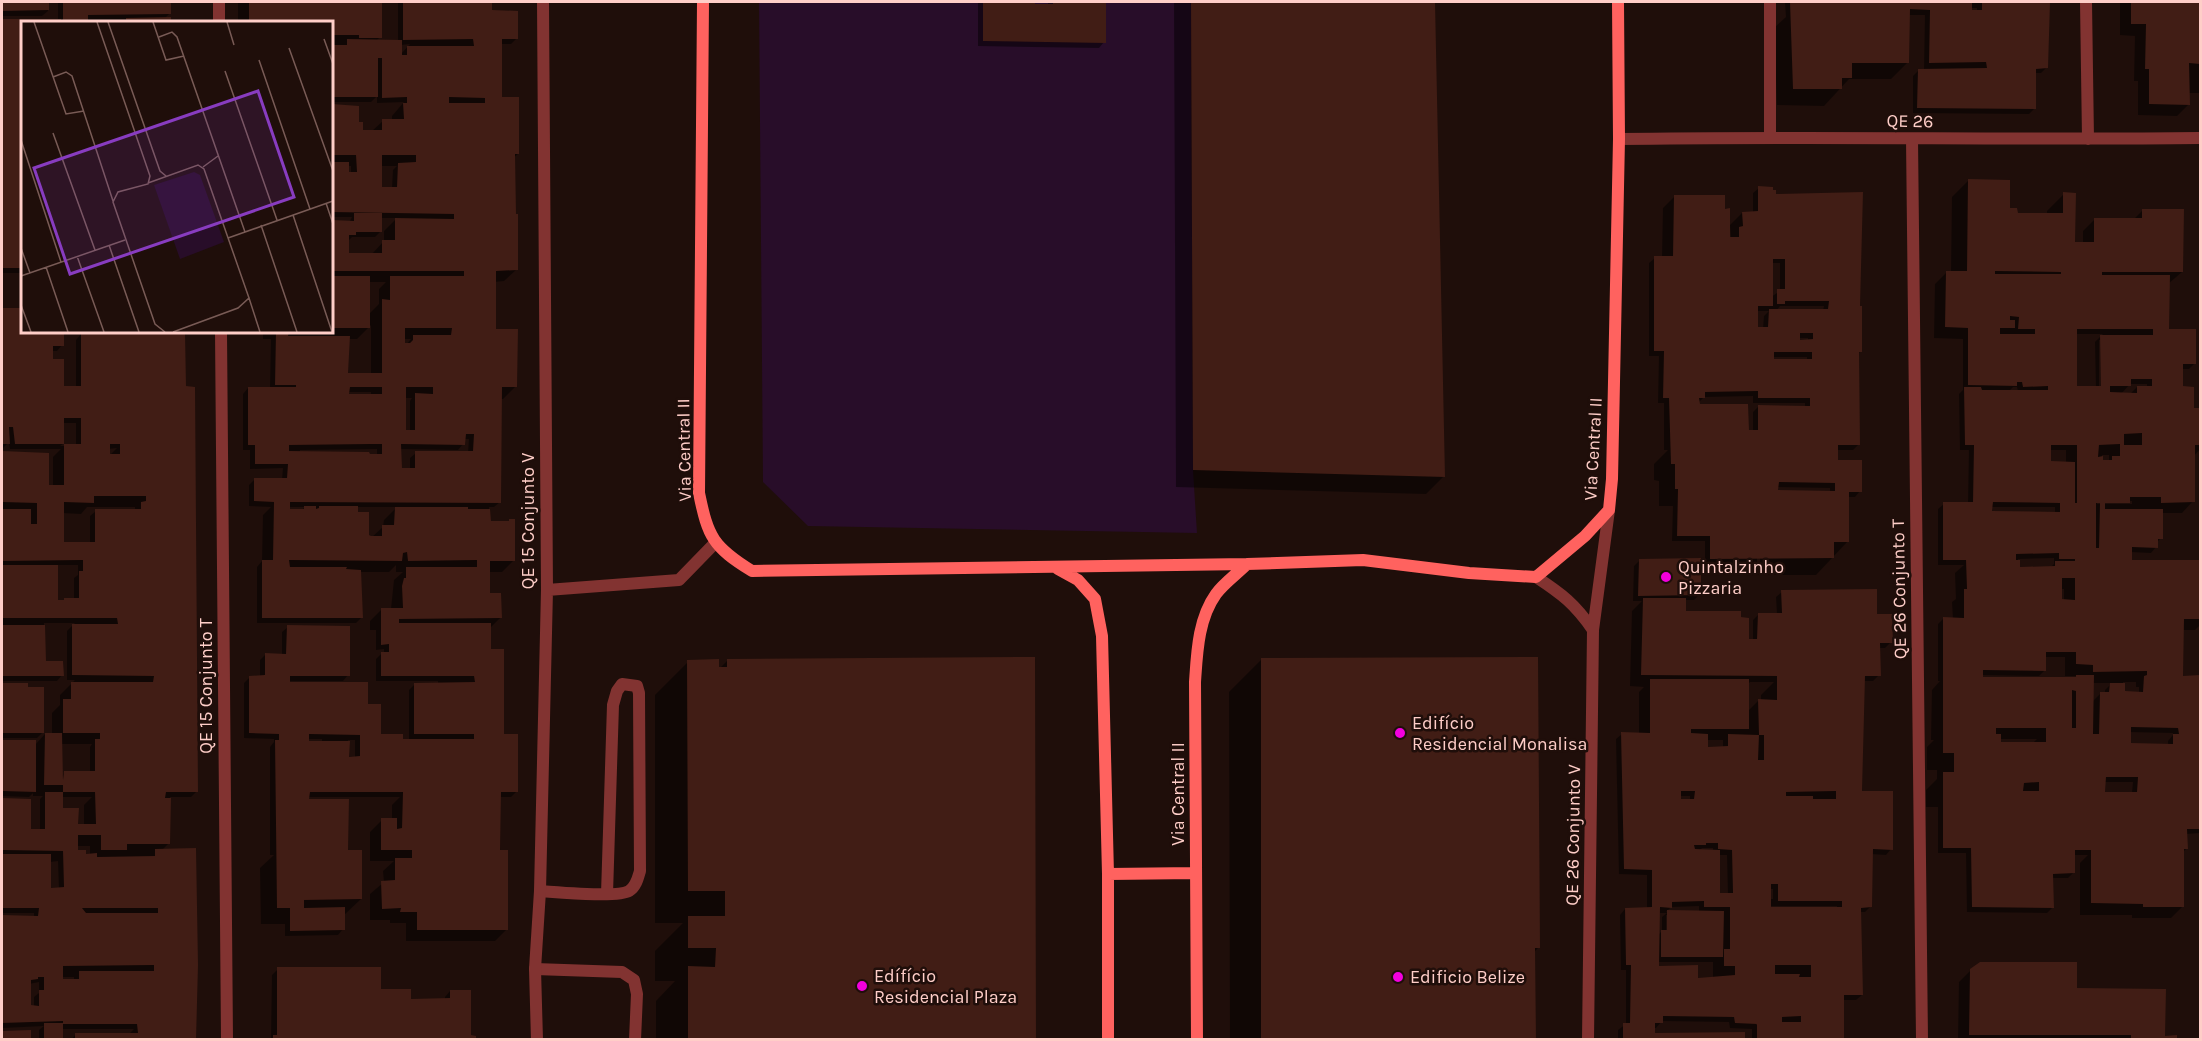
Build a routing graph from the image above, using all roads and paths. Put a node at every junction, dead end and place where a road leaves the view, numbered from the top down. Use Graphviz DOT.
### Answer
graph roads {
  1 [pos="219,2"];
  2 [pos="543,2"];
  3 [pos="703,2"];
  4 [pos="1618,2"];
  5 [pos="1770,2"];
  6 [pos="2086,2"];
  7 [pos="219,21"];
  8 [pos="1770,136"];
  9 [pos="1619,138"];
  10 [pos="2200,138"];
  11 [pos="1912,139"];
  12 [pos="2088,139"];
  13 [pos="221,333"];
  14 [pos="1609,510"];
  15 [pos="716,543"];
  16 [pos="1246,564"];
  17 [pos="1058,568"];
  18 [pos="1536,577"];
  19 [pos="547,590"];
  20 [pos="1593,630"];
  21 [pos="1196,873"];
  22 [pos="1108,874"];
  23 [pos="540,891"];
  24 [pos="607,894"];
  25 [pos="536,969"];
  26 [pos="226,1040"];
  27 [pos="537,1040"];
  28 [pos="636,1040"];
  29 [pos="1108,1040"];
  30 [pos="1197,1040"];
  31 [pos="1588,1040"];
  32 [pos="1922,1040"];
  1 -- 7 [label="street"];
  2 -- 19 [label="street, QE 15 Conjunto V"];
  3 -- 15 [label="street, Via Central II"];
  4 -- 9 [label="street, Via Central II"];
  5 -- 8 [label="street"];
  6 -- 12 [label="street"];
  8 -- 9 [label="street, QE 26"];
  8 -- 11 [label="street, QE 26"];
  9 -- 14 [label="street, Via Central II"];
  10 -- 12 [label="street, QE 26"];
  11 -- 12 [label="street, QE 26"];
  11 -- 32 [label="street, QE 26 Conjunto T"];
  13 -- 26 [label="street, QE 15 Conjunto T"];
  14 -- 18 [label="street, Via Central II"];
  14 -- 20 [label="street, QE 26 Conjunto V"];
  15 -- 17 [label="street, Via Central II"];
  15 -- 19 [label="street"];
  16 -- 17 [label="street, Via Central II"];
  16 -- 18 [label="street, Via Central II"];
  16 -- 21 [label="street, Via Central II"];
  17 -- 22 [label="street"];
  18 -- 20 [label="street"];
  19 -- 23 [label="street, QE 15 Conjunto V"];
  20 -- 31 [label="street, QE 26 Conjunto V"];
  21 -- 22 [label="street"];
  21 -- 30 [label="street, Via Central II"];
  22 -- 29 [label="street"];
  23 -- 24 [label="street"];
  23 -- 25 [label="street, QE 15 Conjunto V"];
  24 -- 24 [label="street"];
  25 -- 27 [label="street, QE 15 Conjunto V"];
  25 -- 28 [label="street"];
}
